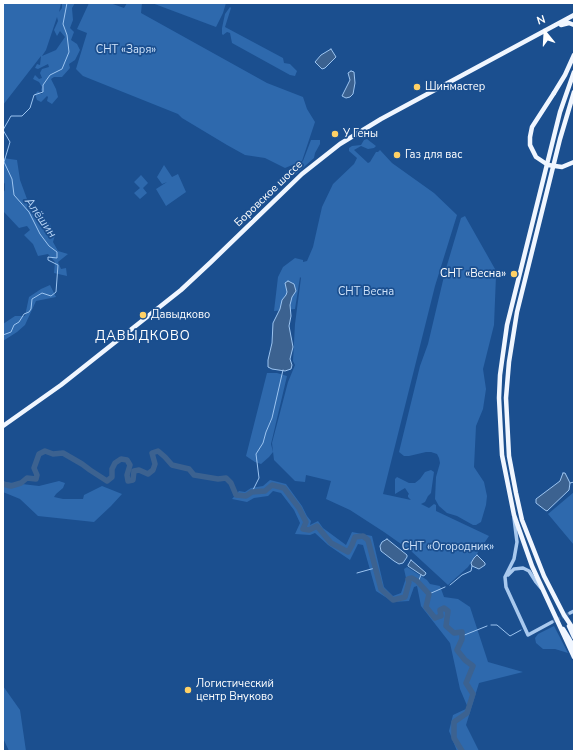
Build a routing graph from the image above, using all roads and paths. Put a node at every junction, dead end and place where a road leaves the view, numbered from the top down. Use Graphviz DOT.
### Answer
graph roads {
  1 [pos="574,15"];
  2 [pos="574,25"];
  3 [pos="545,31"];
  4 [pos="574,54"];
  5 [pos="574,72"];
  6 [pos="574,92"];
  7 [pos="574,162"];
  8 [pos="3,426"];
  9 [pos="514,515"];
  10 [pos="505,582"];
  11 [pos="542,588"];
  12 [pos="574,611"];
  13 [pos="570,613"];
  14 [pos="564,615"];
  15 [pos="557,619"];
  16 [pos="552,622"];
  17 [pos="574,630"];
  18 [pos="574,637"];
  19 [pos="574,647"];
  20 [pos="574,657"];
  1 -- 3 [label="main road, Боровское шоссе"];
  2 -- 3 [label="main road"];
  3 -- 8 [label="main road, Боровское шоссе"];
  4 -- 7 [label="main road, bridge"];
  5 -- 9 [label="main road"];
  6 -- 14 [label="main road"];
  9 -- 10 [label="street"];
  9 -- 11 [label="main road"];
  10 -- 11 [label="street"];
  10 -- 16 [label="street"];
  11 -- 15 [label="main road"];
  12 -- 13 [label="street"];
  14 -- 17 [label="main road"];
  14 -- 18 [label="main road"];
  15 -- 19 [label="main road"];
  15 -- 20 [label="main road"];
}
